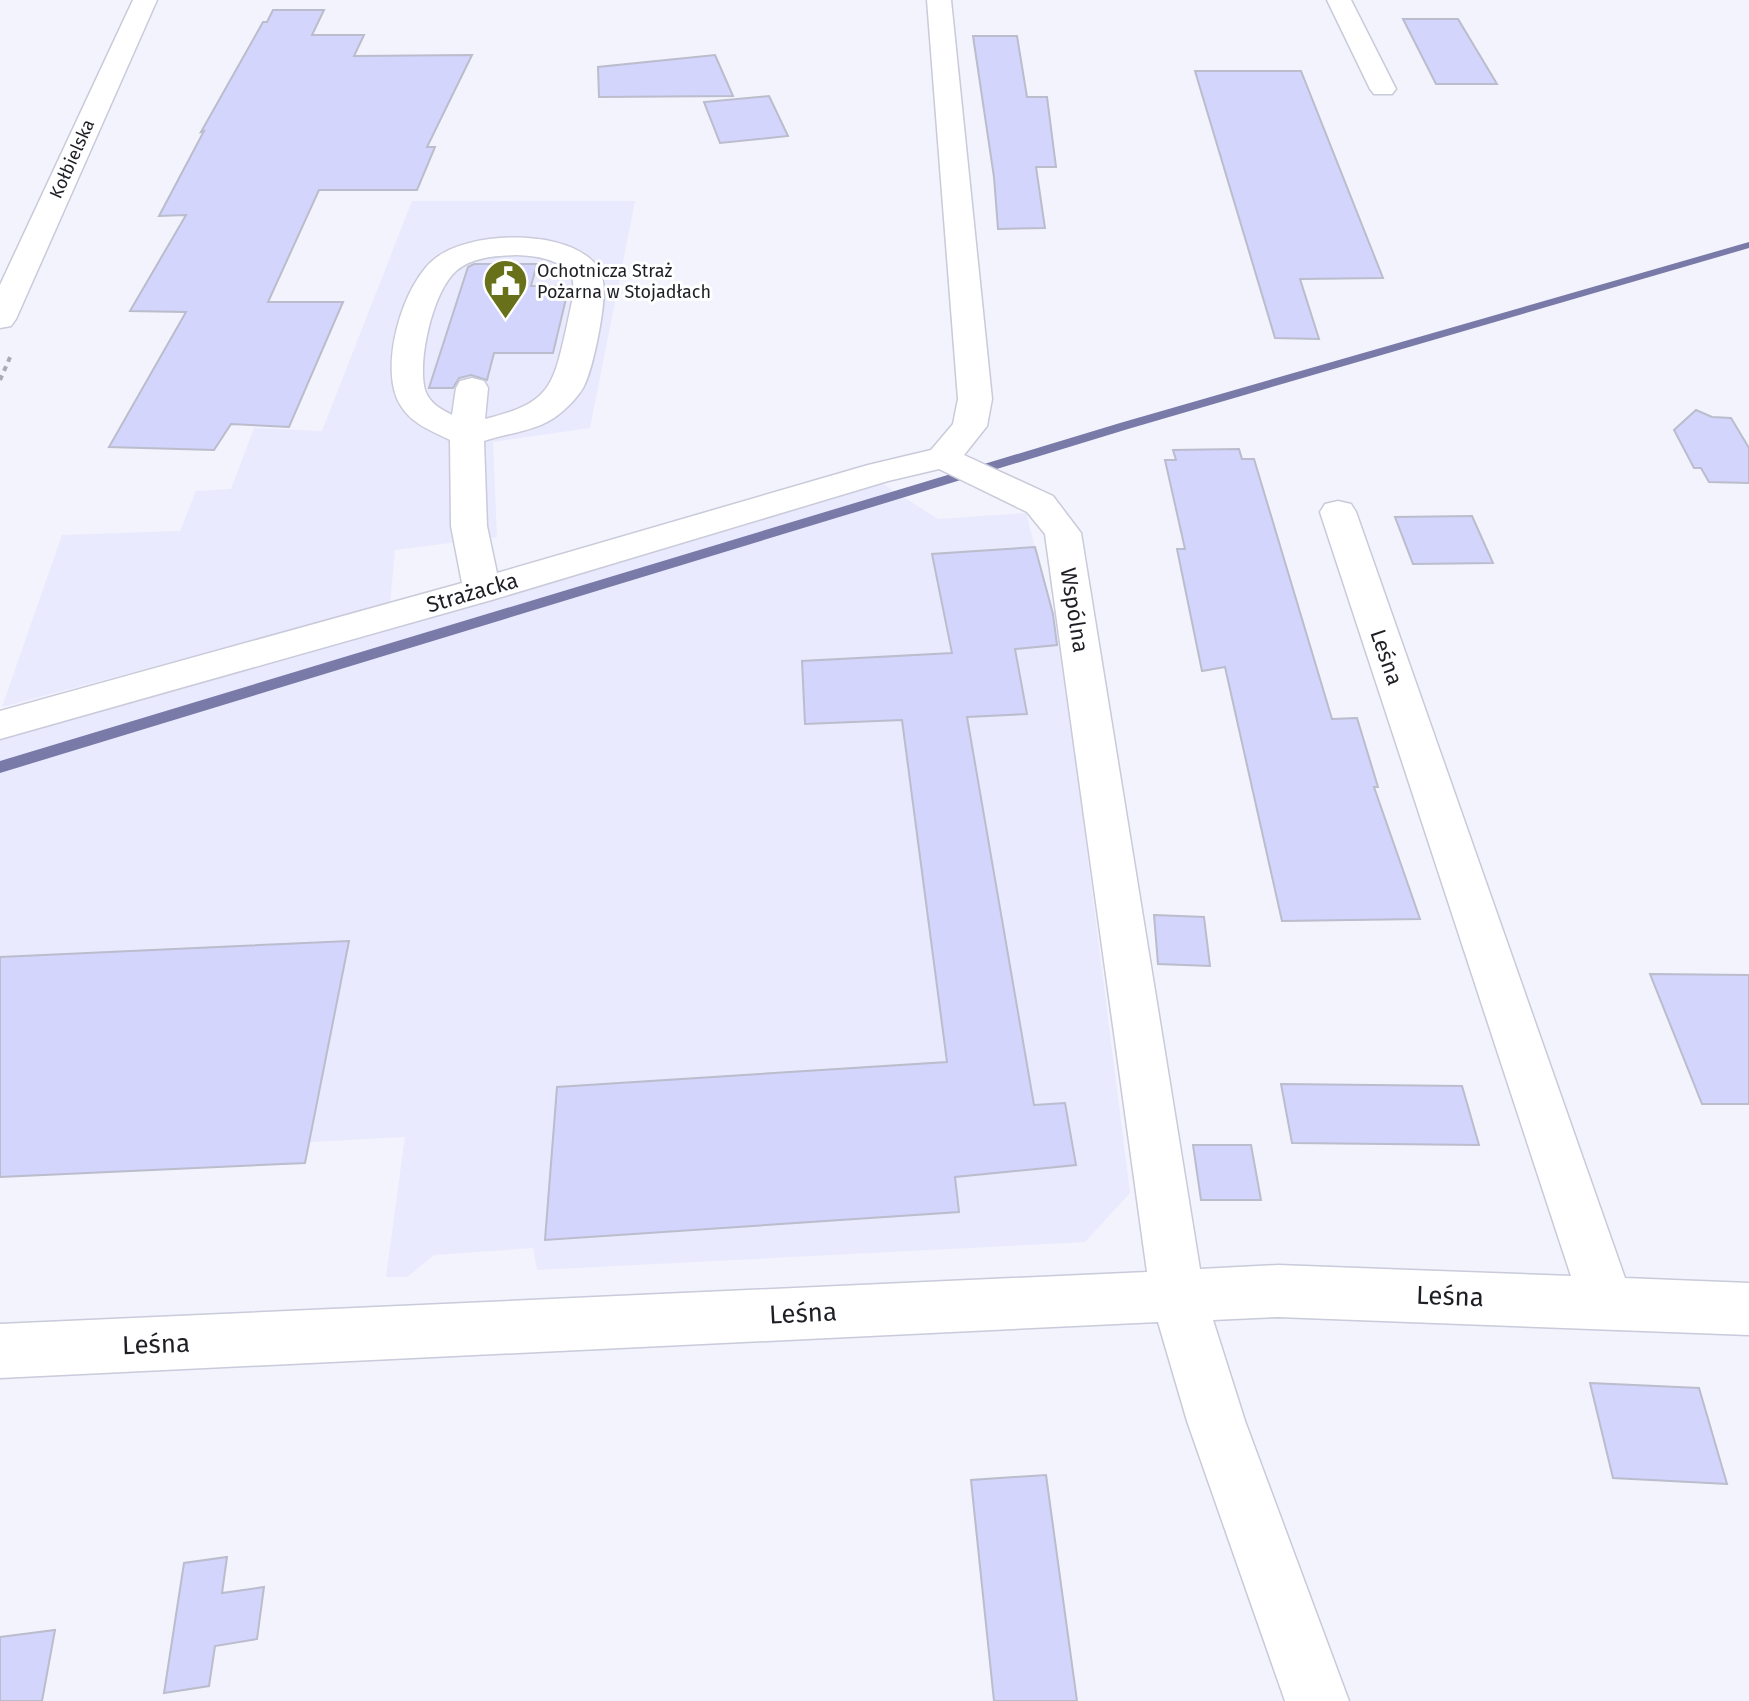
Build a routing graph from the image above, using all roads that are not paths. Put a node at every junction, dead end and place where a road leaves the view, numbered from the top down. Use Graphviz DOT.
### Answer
graph roads {
  1 [pos="145,0"];
  2 [pos="939,0"];
  3 [pos="1339,0"];
  4 [pos="1383,89"];
  5 [pos="0,319"];
  6 [pos="472,388"];
  7 [pos="467,435"];
  8 [pos="959,465"];
  9 [pos="1338,512"];
  10 [pos="482,590"];
  11 [pos="0,725"];
  12 [pos="1177,1293"];
  13 [pos="1606,1301"];
  14 [pos="1749,1309"];
  15 [pos="0,1351"];
  16 [pos="1317,1701"];
  1 -- 5 [label="street, Kołbielska"];
  2 -- 8 [label="street"];
  3 -- 4 [label="street"];
  6 -- 7 [label="street"];
  7 -- 7 [label="street"];
  7 -- 10 [label="street"];
  8 -- 10 [label="street, Strażacka"];
  8 -- 12 [label="street, Wspólna"];
  9 -- 13 [label="street, Leśna"];
  10 -- 11 [label="street, Strażacka"];
  12 -- 13 [label="street, Leśna"];
  12 -- 15 [label="street, Leśna"];
  12 -- 16 [label="street, Wspólna"];
  13 -- 14 [label="street, Leśna"];
}
